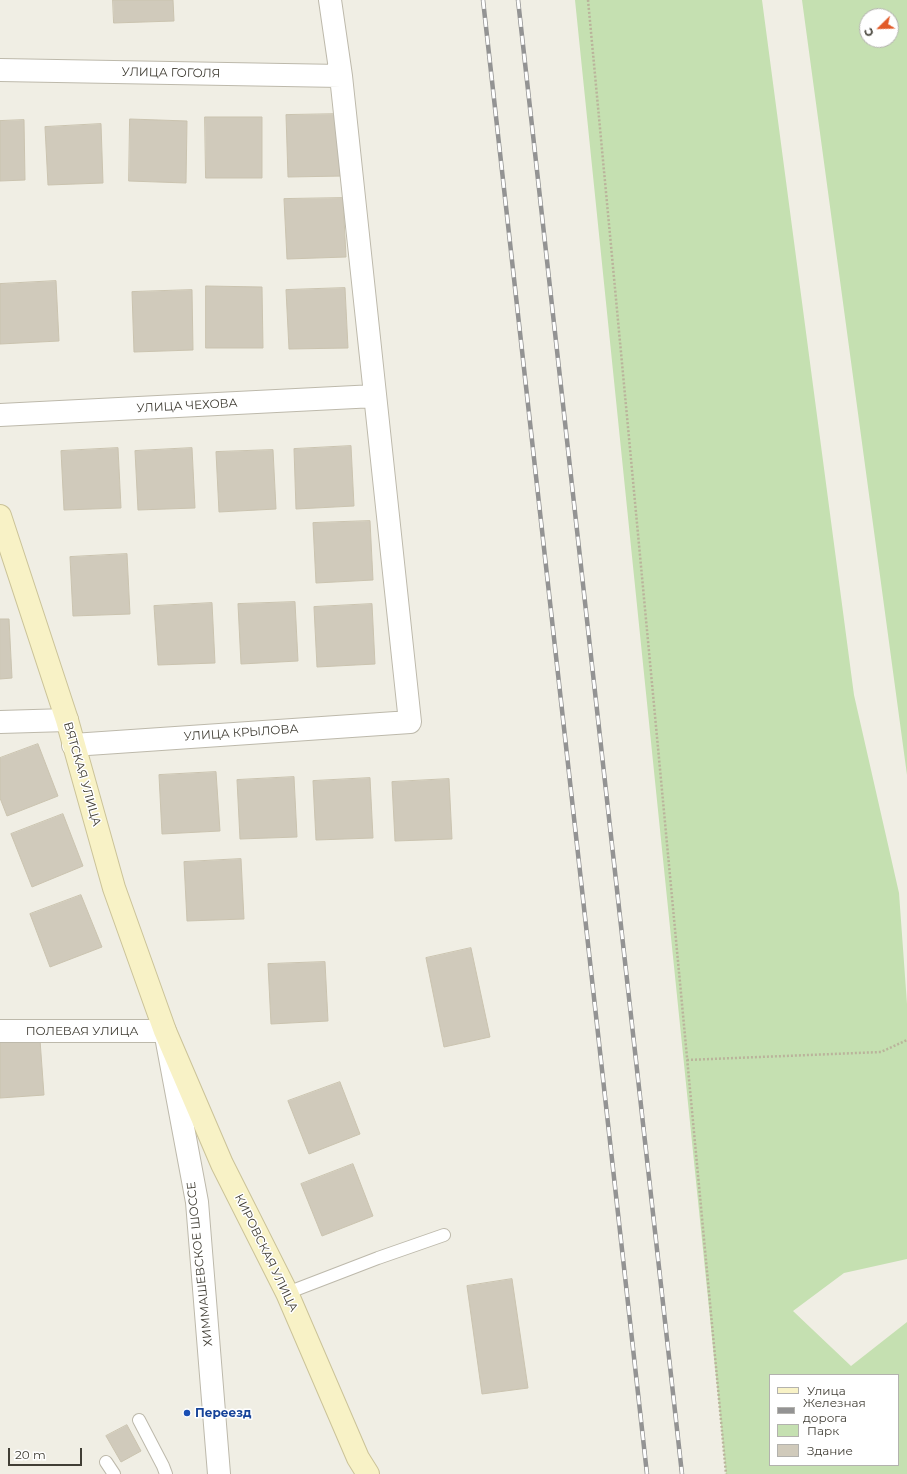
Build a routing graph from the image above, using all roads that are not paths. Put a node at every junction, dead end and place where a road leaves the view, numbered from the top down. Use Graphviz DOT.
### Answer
graph roads {
  1 [pos="330,0"];
  2 [pos="0,70"];
  3 [pos="341,76"];
  4 [pos="375,396"];
  5 [pos="0,415"];
  6 [pos="0,516"];
  7 [pos="67,720"];
  8 [pos="0,722"];
  9 [pos="73,745"];
  10 [pos="0,1031"];
  11 [pos="164,1031"];
  12 [pos="444,1235"];
  13 [pos="287,1293"];
  14 [pos="139,1420"];
  15 [pos="106,1462"];
  16 [pos="114,1474"];
  17 [pos="166,1474"];
  18 [pos="219,1474"];
  19 [pos="368,1474"];
  1 -- 3 [label="street"];
  2 -- 3 [label="street, УЛИЦА ГОГОЛЯ"];
  3 -- 4 [label="street"];
  4 -- 5 [label="street, УЛИЦА ЧЕХОВА"];
  4 -- 9 [label="street, УЛИЦА КРЫЛОВА"];
  6 -- 7 [label="main road, ВЯТСКАЯ УЛИЦА"];
  7 -- 8 [label="street"];
  7 -- 9 [label="main road, ВЯТСКАЯ УЛИЦА"];
  9 -- 11 [label="main road, ВЯТСКАЯ УЛИЦА"];
  10 -- 11 [label="street, ПОЛЕВАЯ УЛИЦА"];
  11 -- 13 [label="main road, КИРОВСКАЯ УЛИЦА"];
  11 -- 18 [label="street, ХИММАШЕВСКОЕ ШОССЕ"];
  12 -- 13 [label="lane"];
  13 -- 19 [label="main road, КИРОВСКАЯ УЛИЦА"];
  14 -- 17 [label="lane"];
  15 -- 16 [label="lane"];
}
